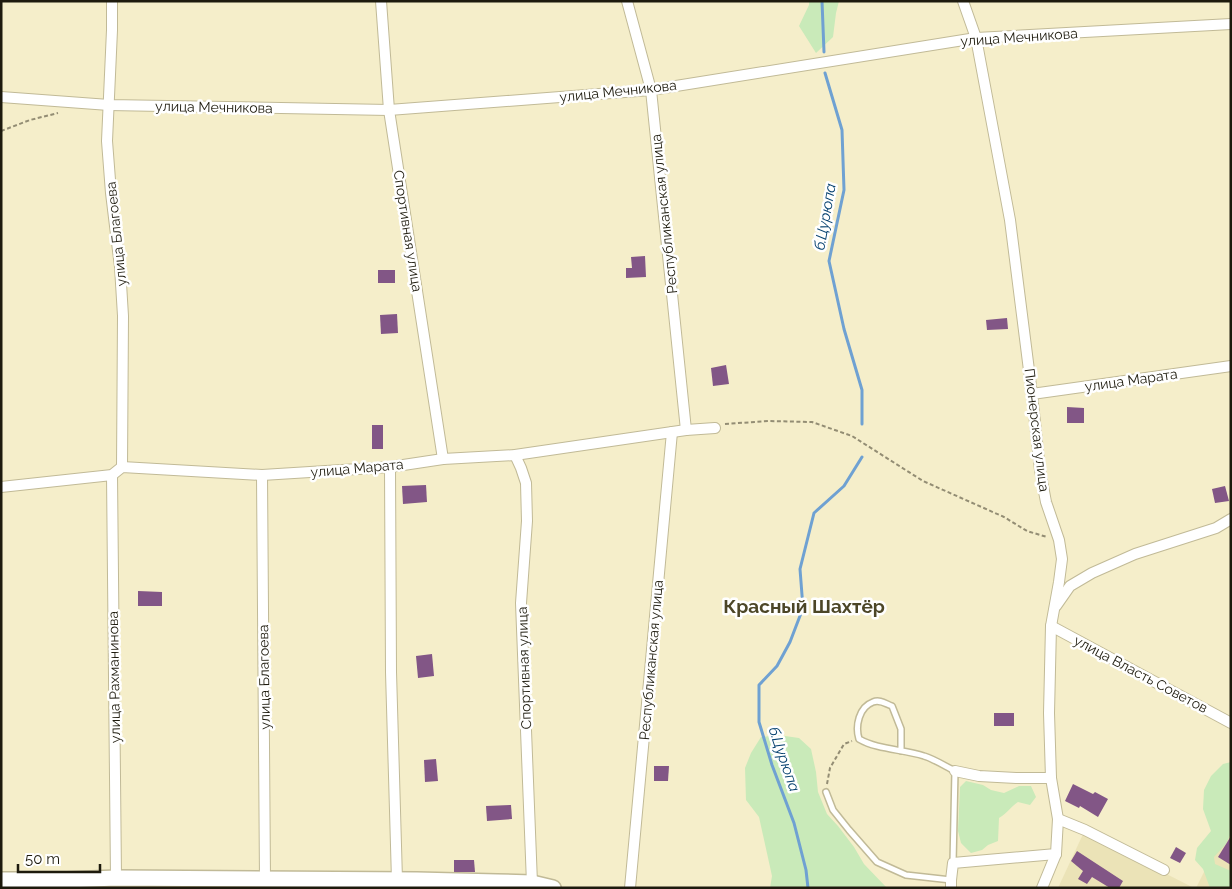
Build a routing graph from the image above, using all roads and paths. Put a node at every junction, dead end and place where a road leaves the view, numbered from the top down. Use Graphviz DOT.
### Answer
graph roads {
  1 [pos="112,1"];
  2 [pos="381,1"];
  3 [pos="627,1"];
  4 [pos="964,1"];
  5 [pos="1231,24"];
  6 [pos="976,38"];
  7 [pos="651,90"];
  8 [pos="1,97"];
  9 [pos="109,105"];
  10 [pos="389,110"];
  11 [pos="65,111"];
  12 [pos="1,131"];
  13 [pos="1231,366"];
  14 [pos="1032,394"];
  15 [pos="715,428"];
  16 [pos="686,430"];
  17 [pos="672,432"];
  18 [pos="515,455"];
  19 [pos="443,459"];
  20 [pos="122,467"];
  21 [pos="390,467"];
  22 [pos="112,475"];
  23 [pos="262,475"];
  24 [pos="1,487"];
  25 [pos="1231,519"];
  26 [pos="1059,540"];
  27 [pos="1054,609"];
  28 [pos="1051,626"];
  29 [pos="1231,723"];
  30 [pos="859,739"];
  31 [pos="901,750"];
  32 [pos="955,771"];
  33 [pos="1051,778"];
  34 [pos="826,792"];
  35 [pos="1058,819"];
  36 [pos="1056,854"];
  37 [pos="954,863"];
  38 [pos="1164,870"];
  39 [pos="116,878"];
  40 [pos="266,879"];
  41 [pos="1,880"];
  42 [pos="397,880"];
  43 [pos="202,883"];
  44 [pos="532,883"];
  45 [pos="66,884"];
  46 [pos="352,884"];
  47 [pos="951,884"];
  48 [pos="506,885"];
  49 [pos="553,888"];
  50 [pos="630,888"];
  51 [pos="1042,888"];
  1 -- 9 [label="street, улица Благоева"];
  2 -- 10 [label="street, Спортивная улица"];
  3 -- 7 [label="street, Республиканская улица"];
  4 -- 6 [label="street, Пионерская улица"];
  5 -- 6 [label="street, улица Мечникова"];
  6 -- 7 [label="street, улица Мечникова"];
  6 -- 14 [label="street, Пионерская улица"];
  7 -- 10 [label="street, улица Мечникова"];
  7 -- 16 [label="street, Республиканская улица"];
  8 -- 9 [label="street, улица Мечникова"];
  9 -- 10 [label="street, улица Мечникова"];
  9 -- 20 [label="street, улица Благоева"];
  10 -- 19 [label="street, Спортивная улица"];
  11 -- 12 [label="path"];
  13 -- 14 [label="street, улица Марата"];
  14 -- 26 [label="street, Пионерская улица"];
  15 -- 16 [label="street, улица Марата"];
  15 -- 26 [label="path"];
  16 -- 17 [label="street, улица Марата"];
  17 -- 18 [label="street, улица Марата"];
  17 -- 50 [label="street, Республиканская улица"];
  18 -- 19 [label="street, улица Марата"];
  18 -- 44 [label="street, Спортивная улица"];
  19 -- 21 [label="street, улица Марата"];
  20 -- 22 [label="street"];
  20 -- 23 [label="street, улица Марата"];
  21 -- 23 [label="street, улица Марата"];
  21 -- 42 [label="street"];
  22 -- 24 [label="street"];
  22 -- 39 [label="street, улица Рахманинова"];
  23 -- 40 [label="street, улица Благоева"];
  25 -- 27 [label="street"];
  26 -- 27 [label="street, Пионерская улица"];
  27 -- 28 [label="street, Пионерская улица"];
  28 -- 29 [label="street, улица Власть Советов"];
  28 -- 33 [label="street, Пионерская улица"];
  30 -- 31 [label="lane"];
  30 -- 31 [label="lane"];
  30 -- 34 [label="path"];
  31 -- 32 [label="lane"];
  32 -- 33 [label="street"];
  32 -- 37 [label="lane"];
  33 -- 35 [label="street, Пионерская улица"];
  34 -- 47 [label="lane"];
  35 -- 36 [label="street, Пионерская улица"];
  35 -- 38 [label="street"];
  36 -- 37 [label="street"];
  36 -- 51 [label="street, Пионерская улица"];
  37 -- 47 [label="street"];
  39 -- 43 [label="street"];
  39 -- 45 [label="street"];
  40 -- 43 [label="street"];
  40 -- 46 [label="street"];
  41 -- 45 [label="street"];
  42 -- 46 [label="street"];
  42 -- 48 [label="street"];
  44 -- 48 [label="street"];
  44 -- 49 [label="street"];
}
